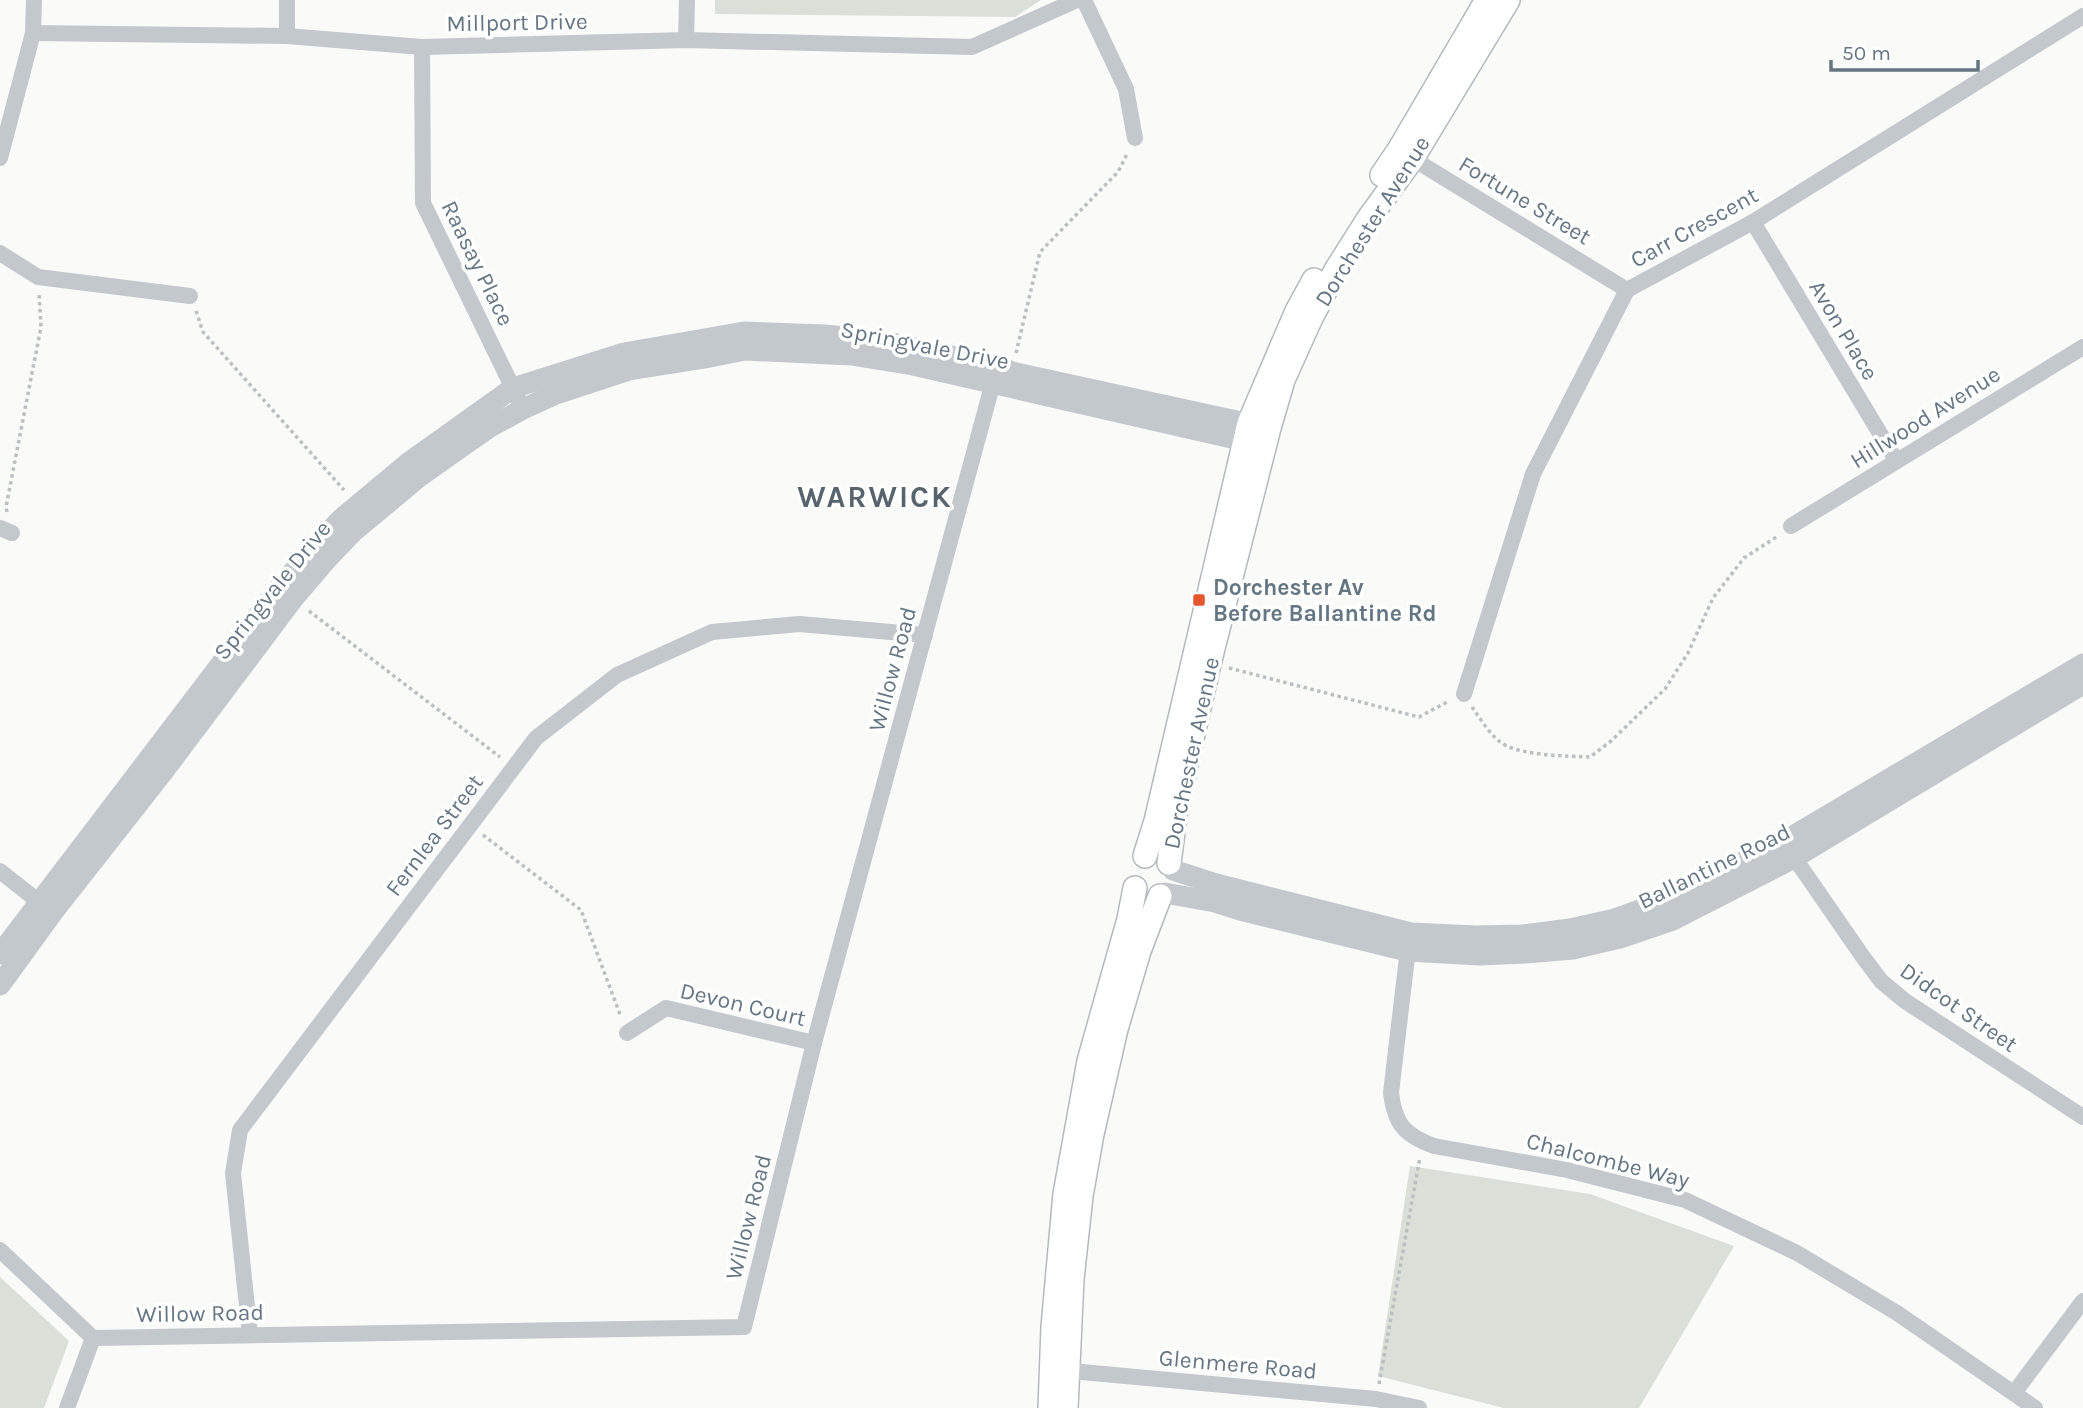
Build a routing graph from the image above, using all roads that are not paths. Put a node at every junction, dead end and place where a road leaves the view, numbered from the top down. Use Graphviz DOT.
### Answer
graph roads {
  1 [pos="34,0"];
  2 [pos="287,0"];
  3 [pos="687,0"];
  4 [pos="1077,0"];
  5 [pos="1084,0"];
  6 [pos="1487,0"];
  7 [pos="1508,0"];
  8 [pos="2083,16"];
  9 [pos="33,33"];
  10 [pos="287,36"];
  11 [pos="685,40"];
  12 [pos="422,47"];
  13 [pos="1135,138"];
  14 [pos="1405,154"];
  15 [pos="0,158"];
  16 [pos="1753,222"];
  17 [pos="0,253"];
  18 [pos="1627,290"];
  19 [pos="190,296"];
  20 [pos="2083,347"];
  21 [pos="1000,374"];
  22 [pos="513,388"];
  23 [pos="523,409"];
  24 [pos="1257,435"];
  25 [pos="1896,460"];
  26 [pos="1791,526"];
  27 [pos="925,635"];
  28 [pos="2083,664"];
  29 [pos="2083,684"];
  30 [pos="1464,694"];
  31 [pos="1789,850"];
  32 [pos="1145,856"];
  33 [pos="1171,867"];
  34 [pos="0,871"];
  35 [pos="1135,888"];
  36 [pos="1163,895"];
  37 [pos="46,907"];
  38 [pos="1409,942"];
  39 [pos="0,954"];
  40 [pos="0,985"];
  41 [pos="627,1033"];
  42 [pos="814,1044"];
  43 [pos="2083,1117"];
  44 [pos="0,1250"];
  45 [pos="2083,1301"];
  46 [pos="250,1335"];
  47 [pos="93,1338"];
  48 [pos="1061,1371"];
  49 [pos="2014,1393"];
  50 [pos="1341,1403"];
  51 [pos="66,1408"];
  52 [pos="1050,1408"];
  53 [pos="1066,1408"];
  54 [pos="1419,1408"];
  55 [pos="2035,1408"];
  1 -- 9 [label="street"];
  2 -- 10 [label="street"];
  3 -- 11 [label="street"];
  4 -- 11 [label="street, Millport Drive"];
  5 -- 13 [label="street"];
  6 -- 14 [label="main road, Dorchester Avenue"];
  7 -- 14 [label="main road, Dorchester Avenue"];
  8 -- 16 [label="street, Carr Crescent"];
  9 -- 10 [label="street, Millport Drive"];
  9 -- 15 [label="street"];
  10 -- 12 [label="street, Millport Drive"];
  11 -- 12 [label="street, Millport Drive"];
  12 -- 22 [label="street, Raasay Place"];
  14 -- 18 [label="street, Fortune Street"];
  14 -- 24 [label="main road, Dorchester Avenue"];
  16 -- 18 [label="street, Carr Crescent"];
  16 -- 25 [label="street, Avon Place"];
  17 -- 19 [label="street"];
  18 -- 30 [label="street, Carr Crescent"];
  20 -- 25 [label="street, Hillwood Avenue"];
  21 -- 22 [label="street, Springvale Drive"];
  21 -- 23 [label="street, Springvale Drive"];
  21 -- 24 [label="street, Springvale Drive"];
  21 -- 27 [label="street, Willow Road"];
  22 -- 23 [label="street, Raasay Place"];
  22 -- 37 [label="street, Springvale Drive"];
  23 -- 37 [label="street, Springvale Drive"];
  24 -- 32 [label="main road, Dorchester Avenue"];
  24 -- 33 [label="main road, Dorchester Avenue"];
  25 -- 26 [label="street, Hillwood Avenue"];
  27 -- 42 [label="street, Willow Road"];
  27 -- 46 [label="street, Fernlea Street"];
  28 -- 31 [label="street, Ballantine Road"];
  29 -- 31 [label="street, Ballantine Road"];
  31 -- 38 [label="street, Ballantine Road"];
  31 -- 43 [label="street, Didcot Street"];
  32 -- 33 [label="main road, Dorchester Avenue"];
  32 -- 35 [label="main road, Dorchester Avenue"];
  33 -- 36 [label="main road, Dorchester Avenue"];
  33 -- 38 [label="street, Ballantine Road"];
  34 -- 37 [label="street"];
  35 -- 36 [label="main road"];
  35 -- 48 [label="main road, Dorchester Avenue"];
  36 -- 38 [label="street, Ballantine Road"];
  36 -- 48 [label="main road, Dorchester Avenue"];
  37 -- 39 [label="street, Springvale Drive"];
  37 -- 40 [label="street, Springvale Drive"];
  38 -- 49 [label="street, Chalcombe Way"];
  41 -- 42 [label="street, Devon Court"];
  42 -- 46 [label="street, Willow Road"];
  44 -- 47 [label="street"];
  45 -- 49 [label="street"];
  46 -- 47 [label="street, Willow Road"];
  47 -- 51 [label="street"];
  48 -- 50 [label="street, Glenmere Road"];
  48 -- 52 [label="main road, Dorchester Avenue"];
  48 -- 53 [label="main road, Dorchester Avenue"];
  49 -- 55 [label="street, Chalcombe Way"];
  50 -- 54 [label="street, Glenmere Road"];
}
